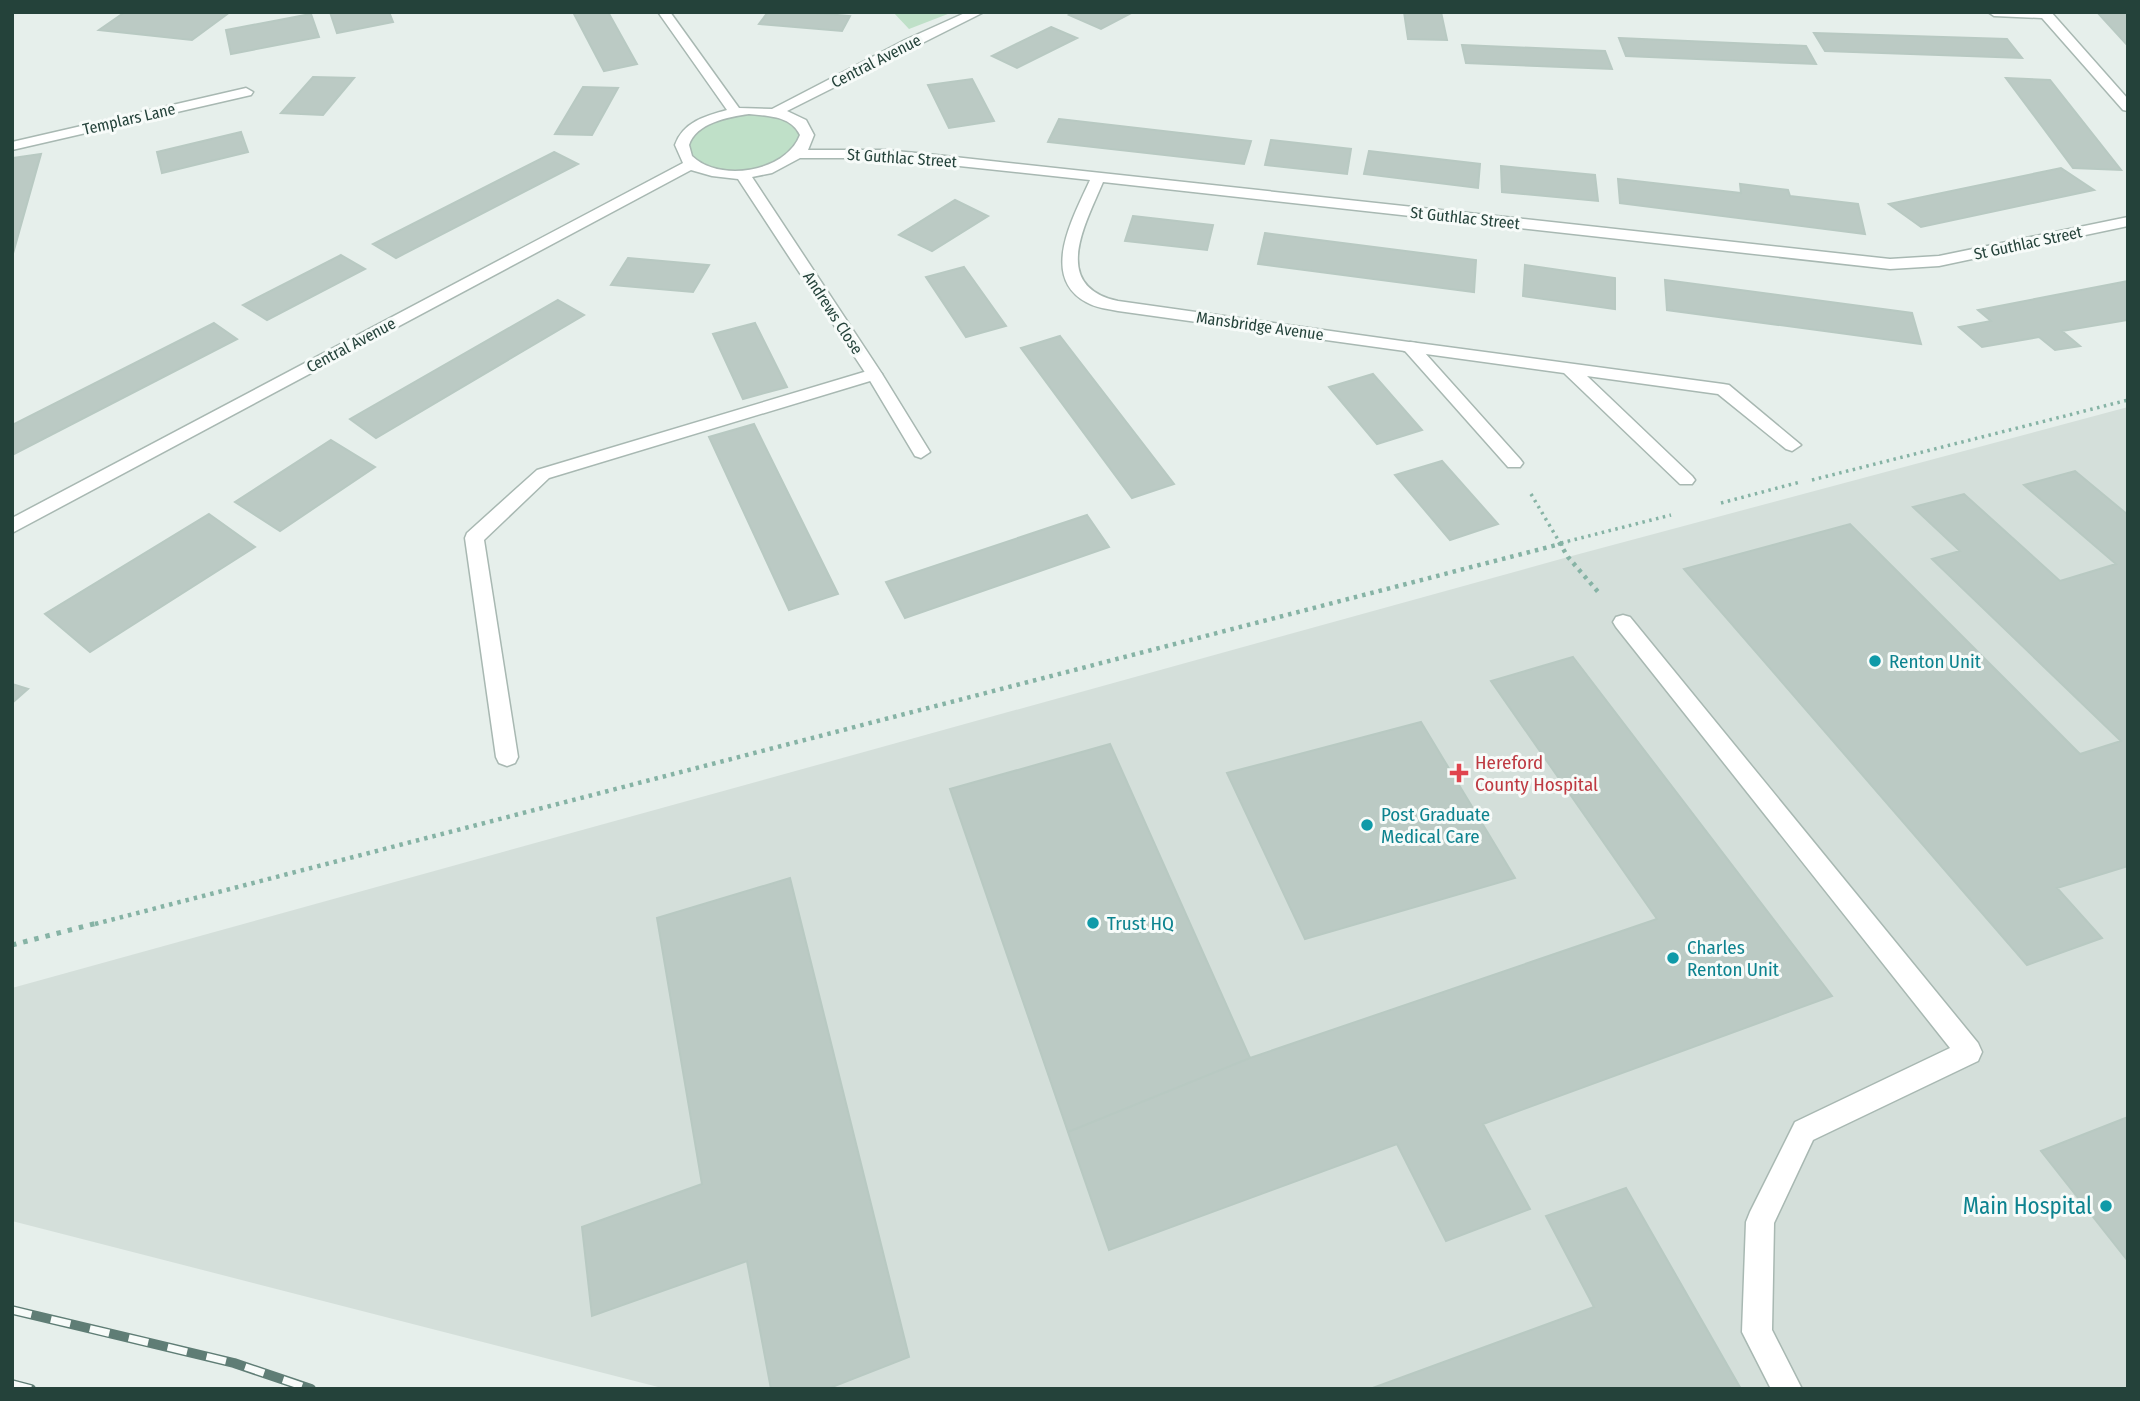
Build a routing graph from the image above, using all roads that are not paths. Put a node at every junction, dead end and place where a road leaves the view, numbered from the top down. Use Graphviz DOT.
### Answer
graph roads {
  1 [pos="664,12"];
  2 [pos="978,12"];
  3 [pos="1994,12"];
  4 [pos="2045,13"];
  5 [pos="246,92"];
  6 [pos="2128,107"];
  7 [pos="735,112"];
  8 [pos="776,112"];
  9 [pos="12,146"];
  10 [pos="800,155"];
  11 [pos="691,163"];
  12 [pos="743,175"];
  13 [pos="1098,177"];
  14 [pos="2128,221"];
  15 [pos="1410,347"];
  16 [pos="1568,367"];
  17 [pos="874,374"];
  18 [pos="1792,445"];
  19 [pos="921,452"];
  20 [pos="1514,463"];
  21 [pos="1686,480"];
  22 [pos="12,526"];
  23 [pos="1623,622"];
  24 [pos="507,757"];
  25 [pos="1787,1389"];
  1 -- 7 [label="street"];
  2 -- 8 [label="street, Central Avenue"];
  3 -- 4 [label="street"];
  4 -- 6 [label="street"];
  5 -- 9 [label="street, Templars Lane"];
  7 -- 8 [label="street"];
  7 -- 11 [label="street"];
  8 -- 10 [label="street"];
  10 -- 12 [label="street"];
  10 -- 13 [label="street, St Guthlac Street"];
  11 -- 12 [label="street"];
  11 -- 22 [label="street, Central Avenue"];
  12 -- 17 [label="street, Andrews Close"];
  13 -- 14 [label="street, St Guthlac Street"];
  13 -- 15 [label="street, Mansbridge Avenue"];
  15 -- 16 [label="street, Mansbridge Avenue"];
  15 -- 20 [label="street"];
  16 -- 18 [label="street, Mansbridge Avenue"];
  16 -- 21 [label="street"];
  17 -- 19 [label="street, Andrews Close"];
  17 -- 24 [label="street"];
  23 -- 25 [label="street"];
}
